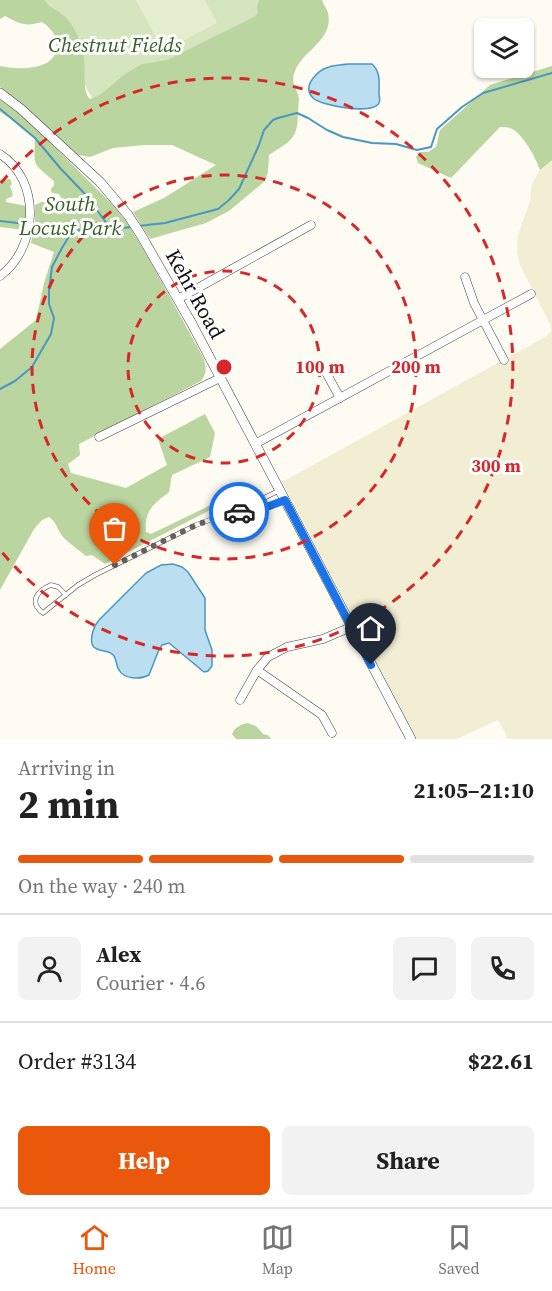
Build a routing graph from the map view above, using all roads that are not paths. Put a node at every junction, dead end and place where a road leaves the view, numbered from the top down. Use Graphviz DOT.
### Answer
graph roads {
  1 [pos="0,93"];
  2 [pos="0,154"];
  3 [pos="311,225"];
  4 [pos="0,276"];
  5 [pos="465,277"];
  6 [pos="531,294"];
  7 [pos="178,299"];
  8 [pos="483,320"];
  9 [pos="504,360"];
  10 [pos="323,367"];
  11 [pos="220,378"];
  12 [pos="340,398"];
  13 [pos="99,437"];
  14 [pos="255,444"];
  15 [pos="280,490"];
  16 [pos="285,500"];
  17 [pos="249,508"];
  18 [pos="66,595"];
  19 [pos="351,627"];
  20 [pos="257,670"];
  21 [pos="240,700"];
  22 [pos="332,733"];
  23 [pos="411,739"];
  1 -- 7 [label="street, Kehr Road"];
  2 -- 4 [label="street"];
  3 -- 7 [label="street"];
  5 -- 8 [label="street"];
  6 -- 8 [label="street"];
  7 -- 11 [label="street, Kehr Road"];
  8 -- 9 [label="street"];
  8 -- 12 [label="street"];
  10 -- 12 [label="street"];
  11 -- 13 [label="street"];
  11 -- 14 [label="street, Kehr Road"];
  12 -- 14 [label="street"];
  14 -- 15 [label="street, Kehr Road"];
  15 -- 16 [label="street, Kehr Road"];
  15 -- 17 [label="lane"];
  16 -- 17 [label="lane"];
  16 -- 19 [label="street, Kehr Road"];
  17 -- 18 [label="lane"];
  18 -- 18 [label="lane"];
  19 -- 20 [label="street"];
  19 -- 23 [label="street, Kehr Road"];
  20 -- 21 [label="street"];
  20 -- 22 [label="street"];
}
